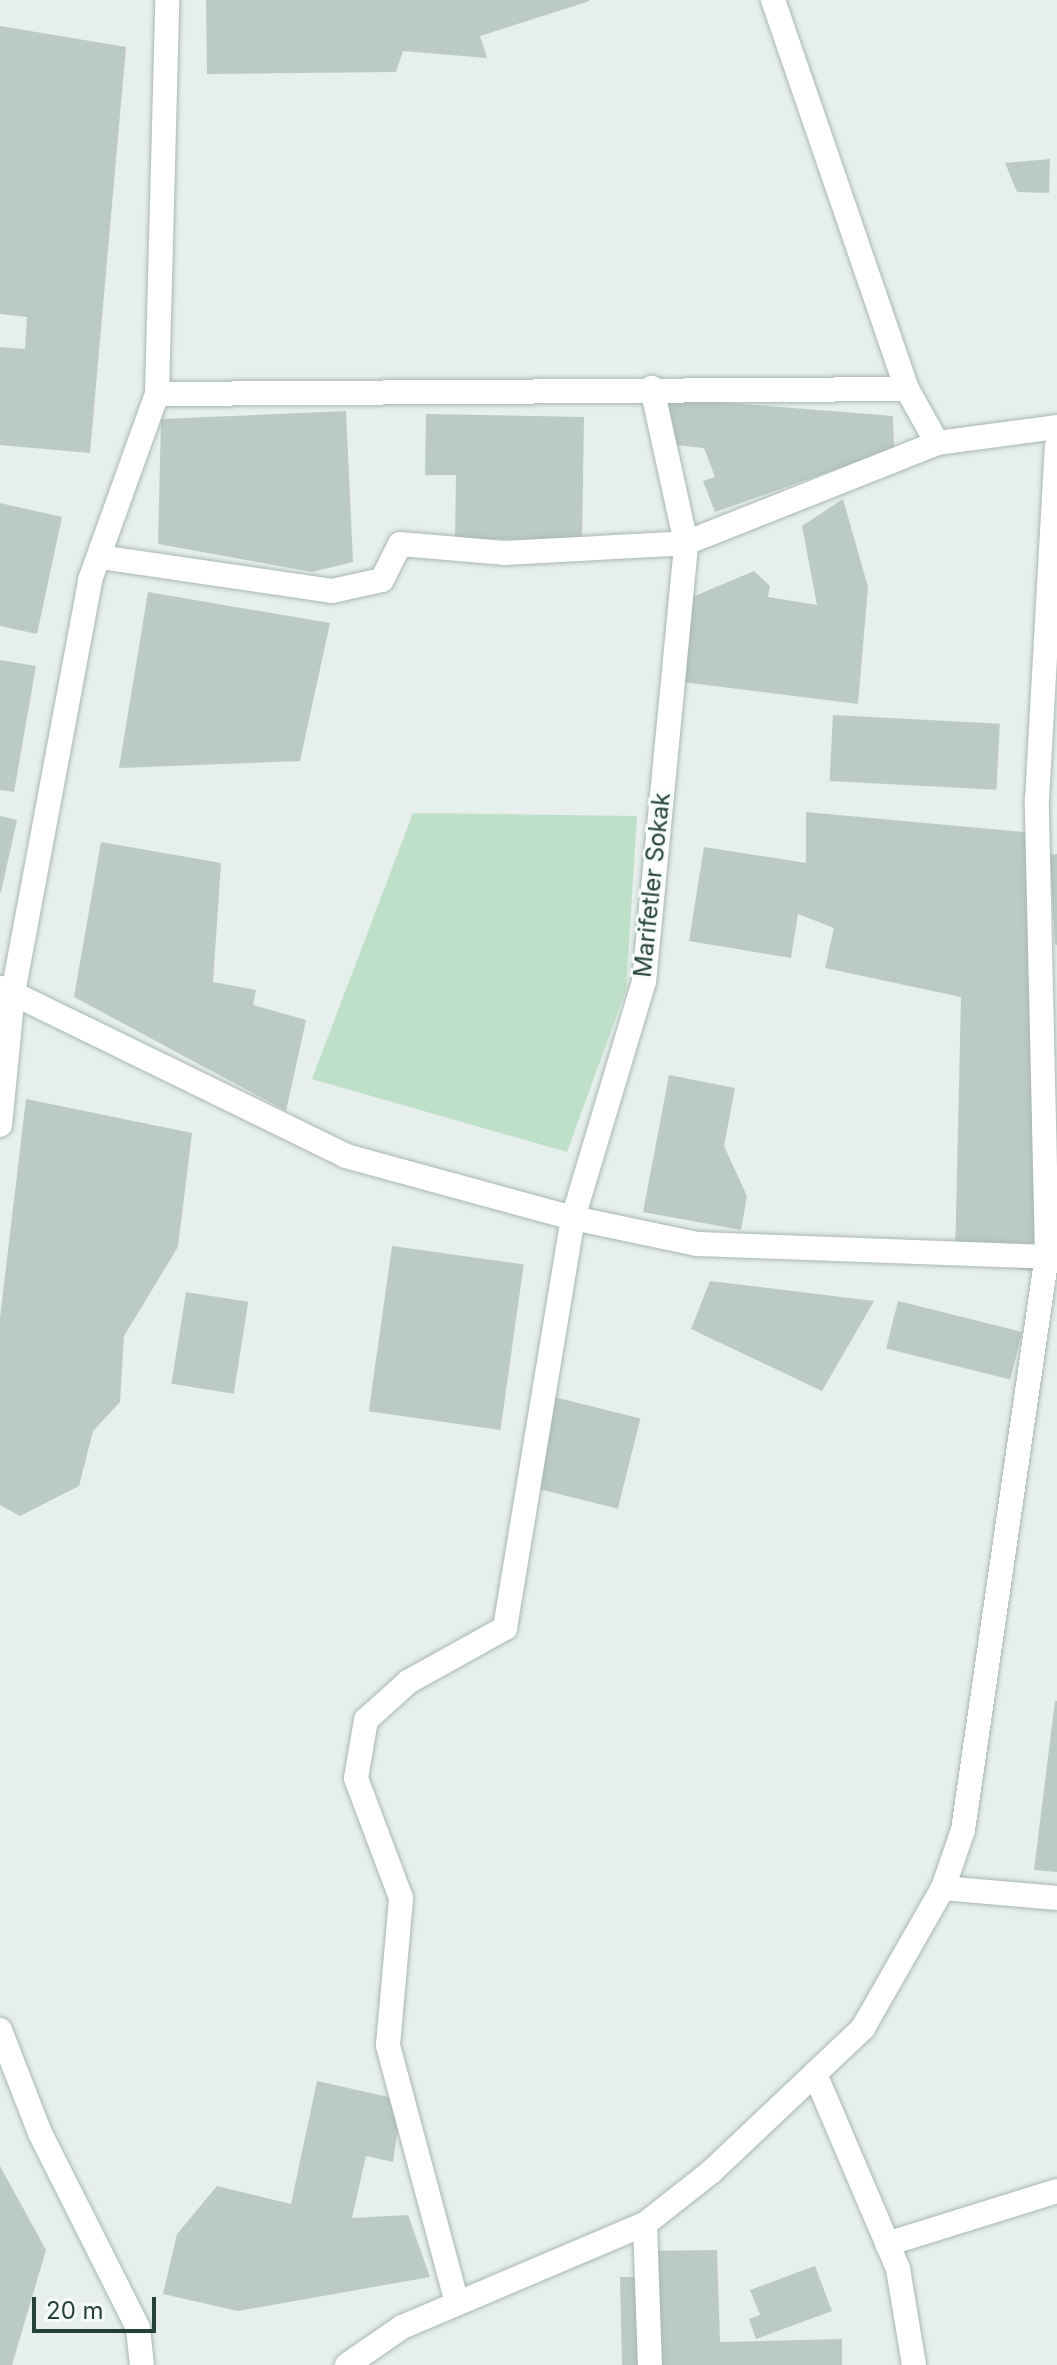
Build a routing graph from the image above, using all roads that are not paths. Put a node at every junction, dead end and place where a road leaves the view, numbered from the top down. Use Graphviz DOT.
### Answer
graph roads {
  1 [pos="167,0"];
  2 [pos="773,0"];
  3 [pos="652,388"];
  4 [pos="907,389"];
  5 [pos="157,394"];
  6 [pos="1057,427"];
  7 [pos="937,443"];
  8 [pos="1057,447"];
  9 [pos="686,543"];
  10 [pos="100,557"];
  11 [pos="7,990"];
  12 [pos="0,1125"];
  13 [pos="573,1218"];
  14 [pos="1052,1256"];
  15 [pos="943,1888"];
  16 [pos="1057,1898"];
  17 [pos="0,2030"];
  18 [pos="815,2074"];
  19 [pos="1057,2191"];
  20 [pos="645,2224"];
  21 [pos="887,2244"];
  22 [pos="457,2303"];
  23 [pos="142,2365"];
  24 [pos="347,2365"];
  25 [pos="650,2365"];
  26 [pos="914,2365"];
  1 -- 5 [label="street"];
  2 -- 4 [label="street"];
  3 -- 4 [label="street"];
  3 -- 5 [label="street"];
  3 -- 9 [label="street, Marifetler Sokak"];
  4 -- 7 [label="street"];
  5 -- 10 [label="street"];
  6 -- 7 [label="street"];
  7 -- 9 [label="street"];
  8 -- 14 [label="street"];
  9 -- 10 [label="street"];
  9 -- 13 [label="street, Marifetler Sokak"];
  10 -- 11 [label="street"];
  11 -- 12 [label="street"];
  11 -- 13 [label="street"];
  13 -- 14 [label="street"];
  13 -- 22 [label="street, Marifetler Sokak"];
  14 -- 15 [label="street"];
  15 -- 16 [label="street"];
  15 -- 18 [label="street"];
  17 -- 23 [label="street"];
  18 -- 20 [label="street"];
  18 -- 21 [label="street"];
  19 -- 21 [label="street"];
  20 -- 22 [label="street"];
  20 -- 25 [label="street"];
  21 -- 26 [label="street"];
  22 -- 24 [label="street"];
}
